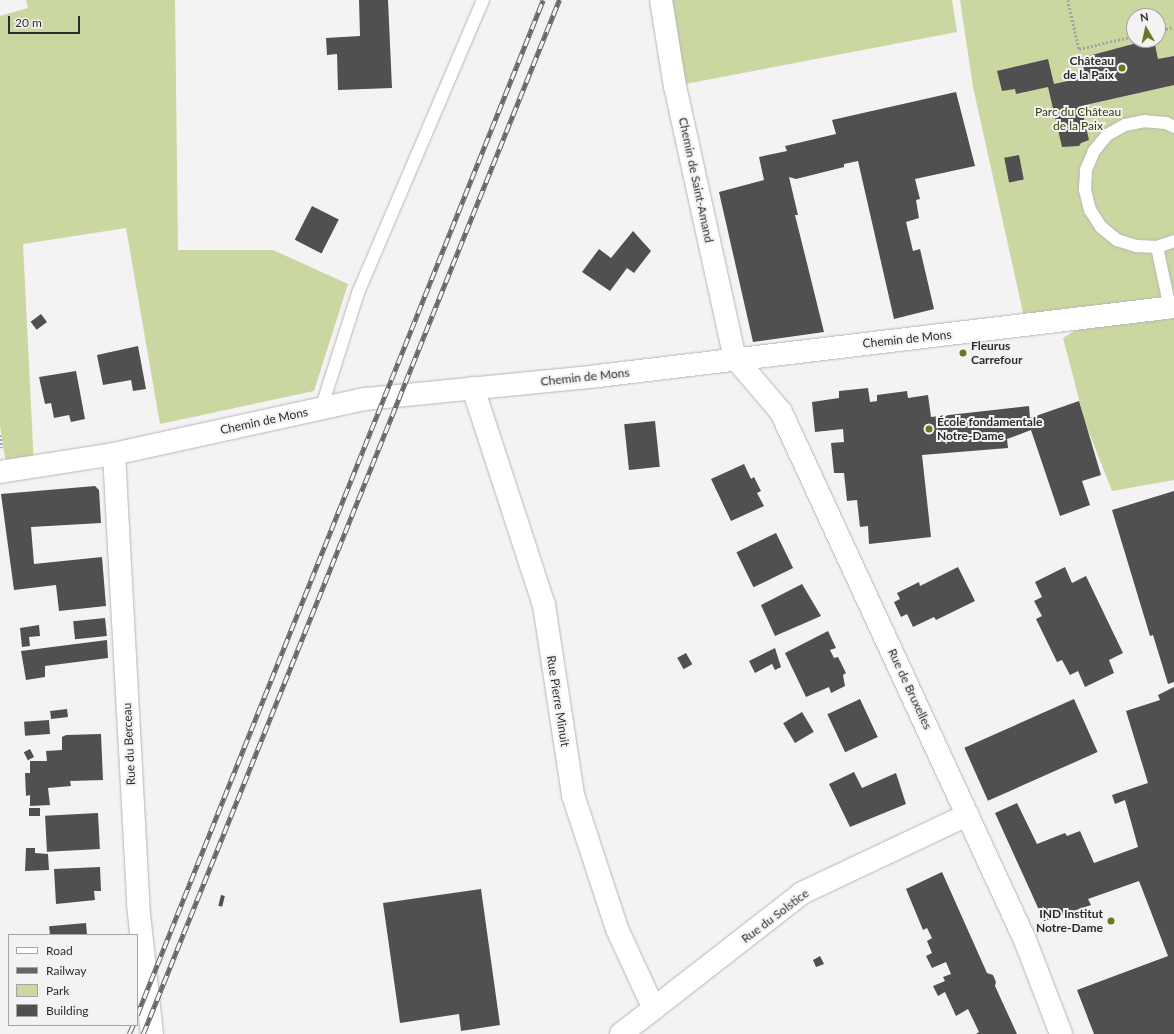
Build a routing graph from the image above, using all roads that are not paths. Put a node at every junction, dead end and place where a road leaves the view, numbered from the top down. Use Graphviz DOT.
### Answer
graph roads {
  1 [pos="483,0"];
  2 [pos="661,0"];
  3 [pos="1174,127"];
  4 [pos="1174,241"];
  5 [pos="1158,247"];
  6 [pos="1172,308"];
  7 [pos="735,358"];
  8 [pos="473,388"];
  9 [pos="321,409"];
  10 [pos="114,454"];
  11 [pos="0,472"];
  12 [pos="967,815"];
  13 [pos="654,1009"];
  14 [pos="152,1034"];
  15 [pos="621,1034"];
  16 [pos="1061,1034"];
  1 -- 9 [label="lane"];
  2 -- 7 [label="street, Chemin de Saint-Amand"];
  3 -- 5 [label="lane"];
  4 -- 5 [label="lane"];
  5 -- 6 [label="lane"];
  6 -- 7 [label="street, Chemin de Mons"];
  7 -- 8 [label="street, Chemin de Mons"];
  7 -- 12 [label="street, Rue de Bruxelles"];
  8 -- 9 [label="street, Chemin de Mons"];
  8 -- 13 [label="street, Rue Pierre Minuit"];
  9 -- 10 [label="street, Chemin de Mons"];
  10 -- 11 [label="street, Chemin de Mons"];
  10 -- 14 [label="street, Rue du Berceau"];
  12 -- 13 [label="street, Rue du Solstice"];
  12 -- 16 [label="street, Rue de Bruxelles"];
  13 -- 15 [label="street, Rue du Solstice"];
}
